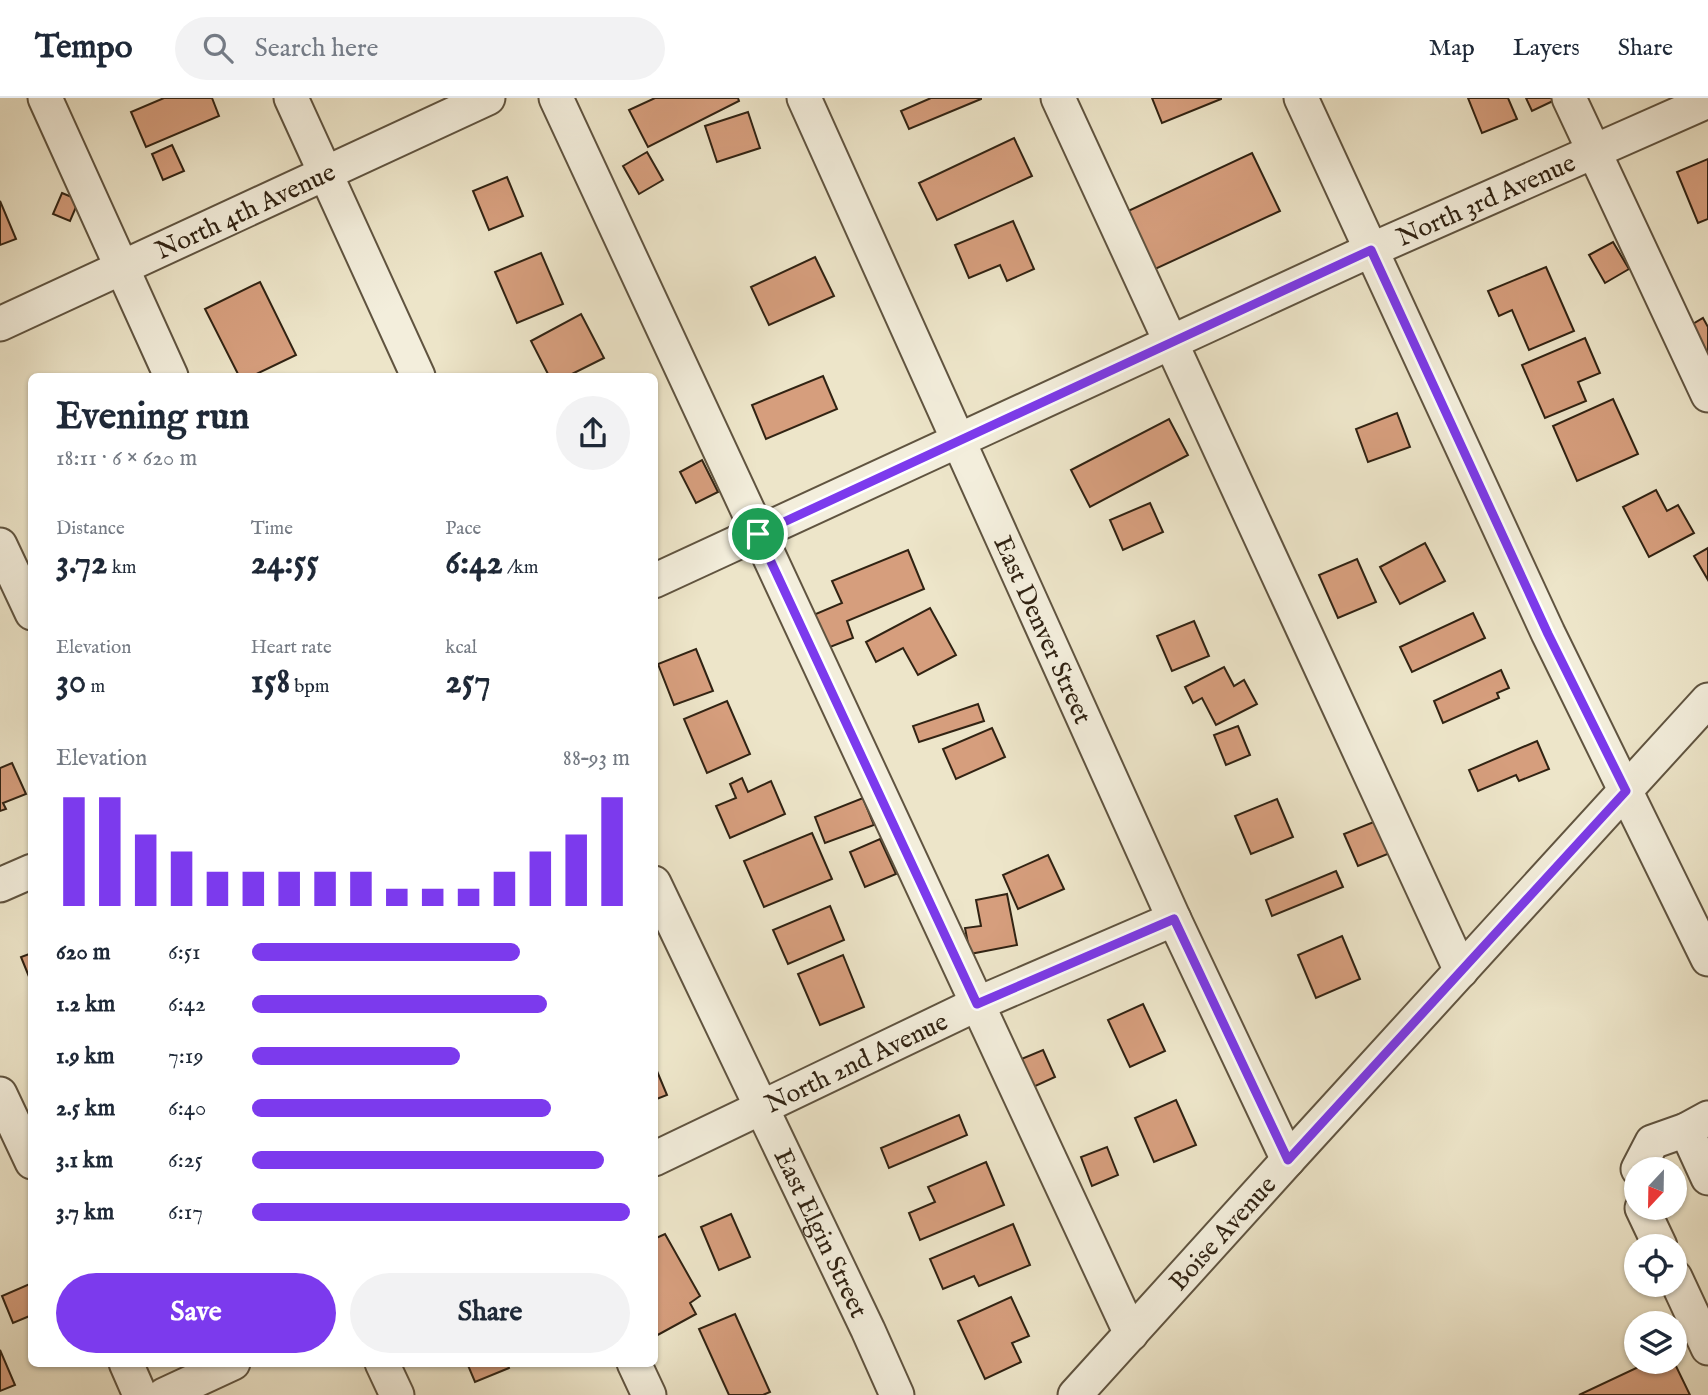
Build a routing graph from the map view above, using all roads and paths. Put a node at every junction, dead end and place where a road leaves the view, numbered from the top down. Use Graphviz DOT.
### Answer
graph roads {
  1 [pos="46,98"];
  2 [pos="291,98"];
  3 [pos="488,98"];
  4 [pos="556,98"];
  5 [pos="804,98"];
  6 [pos="1058,98"];
  7 [pos="1301,98"];
  8 [pos="1569,98"];
  9 [pos="1708,101"];
  10 [pos="1594,151"];
  11 [pos="326,173"];
  12 [pos="1371,250"];
  13 [pos="122,267"];
  14 [pos="0,324"];
  15 [pos="1171,343"];
  16 [pos="170,373"];
  17 [pos="417,373"];
  18 [pos="1708,395"];
  19 [pos="960,441"];
  20 [pos="758,534"];
  21 [pos="0,545"];
  22 [pos="658,579"];
  23 [pos="28,604"];
  24 [pos="1708,700"];
  25 [pos="1626,791"];
  26 [pos="28,873"];
  27 [pos="0,885"];
  28 [pos="658,891"];
  29 [pos="1174,919"];
  30 [pos="1708,958"];
  31 [pos="1461,971"];
  32 [pos="977,1004"];
  33 [pos="0,1094"];
  34 [pos="761,1106"];
  35 [pos="1697,1124"];
  36 [pos="28,1154"];
  37 [pos="658,1157"];
  38 [pos="1644,1157"];
  39 [pos="1288,1160"];
  40 [pos="1708,1178"];
  41 [pos="1684,1297"];
  42 [pos="1131,1334"];
  43 [pos="1708,1348"];
  44 [pos="128,1367"];
  45 [pos="224,1367"];
  46 [pos="384,1367"];
  47 [pos="636,1367"];
  48 [pos="141,1395"];
  49 [pos="164,1395"];
  50 [pos="397,1395"];
  51 [pos="649,1395"];
  52 [pos="897,1395"];
  53 [pos="1075,1395"];
  1 -- 13 [label="street"];
  2 -- 11 [label="street"];
  3 -- 11 [label="street, North 4th Avenue"];
  4 -- 20 [label="street"];
  5 -- 19 [label="street, East Denver Street"];
  6 -- 15 [label="street"];
  7 -- 12 [label="street"];
  8 -- 10 [label="street"];
  9 -- 10 [label="street, North 3rd Avenue"];
  10 -- 12 [label="street, North 3rd Avenue"];
  10 -- 18 [label="street"];
  11 -- 13 [label="street, North 4th Avenue"];
  11 -- 17 [label="street"];
  12 -- 15 [label="street, North 3rd Avenue"];
  12 -- 25 [label="street"];
  13 -- 14 [label="street, North 4th Avenue"];
  13 -- 16 [label="street"];
  15 -- 19 [label="street, North 3rd Avenue"];
  15 -- 31 [label="street"];
  19 -- 20 [label="street, North 3rd Avenue"];
  19 -- 29 [label="street, East Denver Street"];
  20 -- 22 [label="street, North 3rd Avenue"];
  20 -- 32 [label="street"];
  21 -- 23 [label="street"];
  24 -- 25 [label="street, Boise Avenue"];
  25 -- 30 [label="street"];
  25 -- 31 [label="street, Boise Avenue"];
  26 -- 27 [label="street"];
  28 -- 34 [label="street, East Elgin Street"];
  29 -- 32 [label="street, North 2nd Avenue"];
  29 -- 39 [label="street, East Denver Street"];
  31 -- 39 [label="street, Boise Avenue"];
  32 -- 34 [label="street, North 2nd Avenue"];
  32 -- 42 [label="street"];
  33 -- 36 [label="street"];
  34 -- 37 [label="street, North 2nd Avenue"];
  34 -- 52 [label="street, East Elgin Street"];
  35 -- 38 [label="street"];
  35 -- 40 [label="street"];
  39 -- 42 [label="street, Boise Avenue"];
  41 -- 43 [label="street"];
  42 -- 53 [label="street, Boise Avenue"];
  44 -- 48 [label="street"];
  45 -- 49 [label="street"];
  46 -- 50 [label="street"];
  47 -- 51 [label="street"];
}
